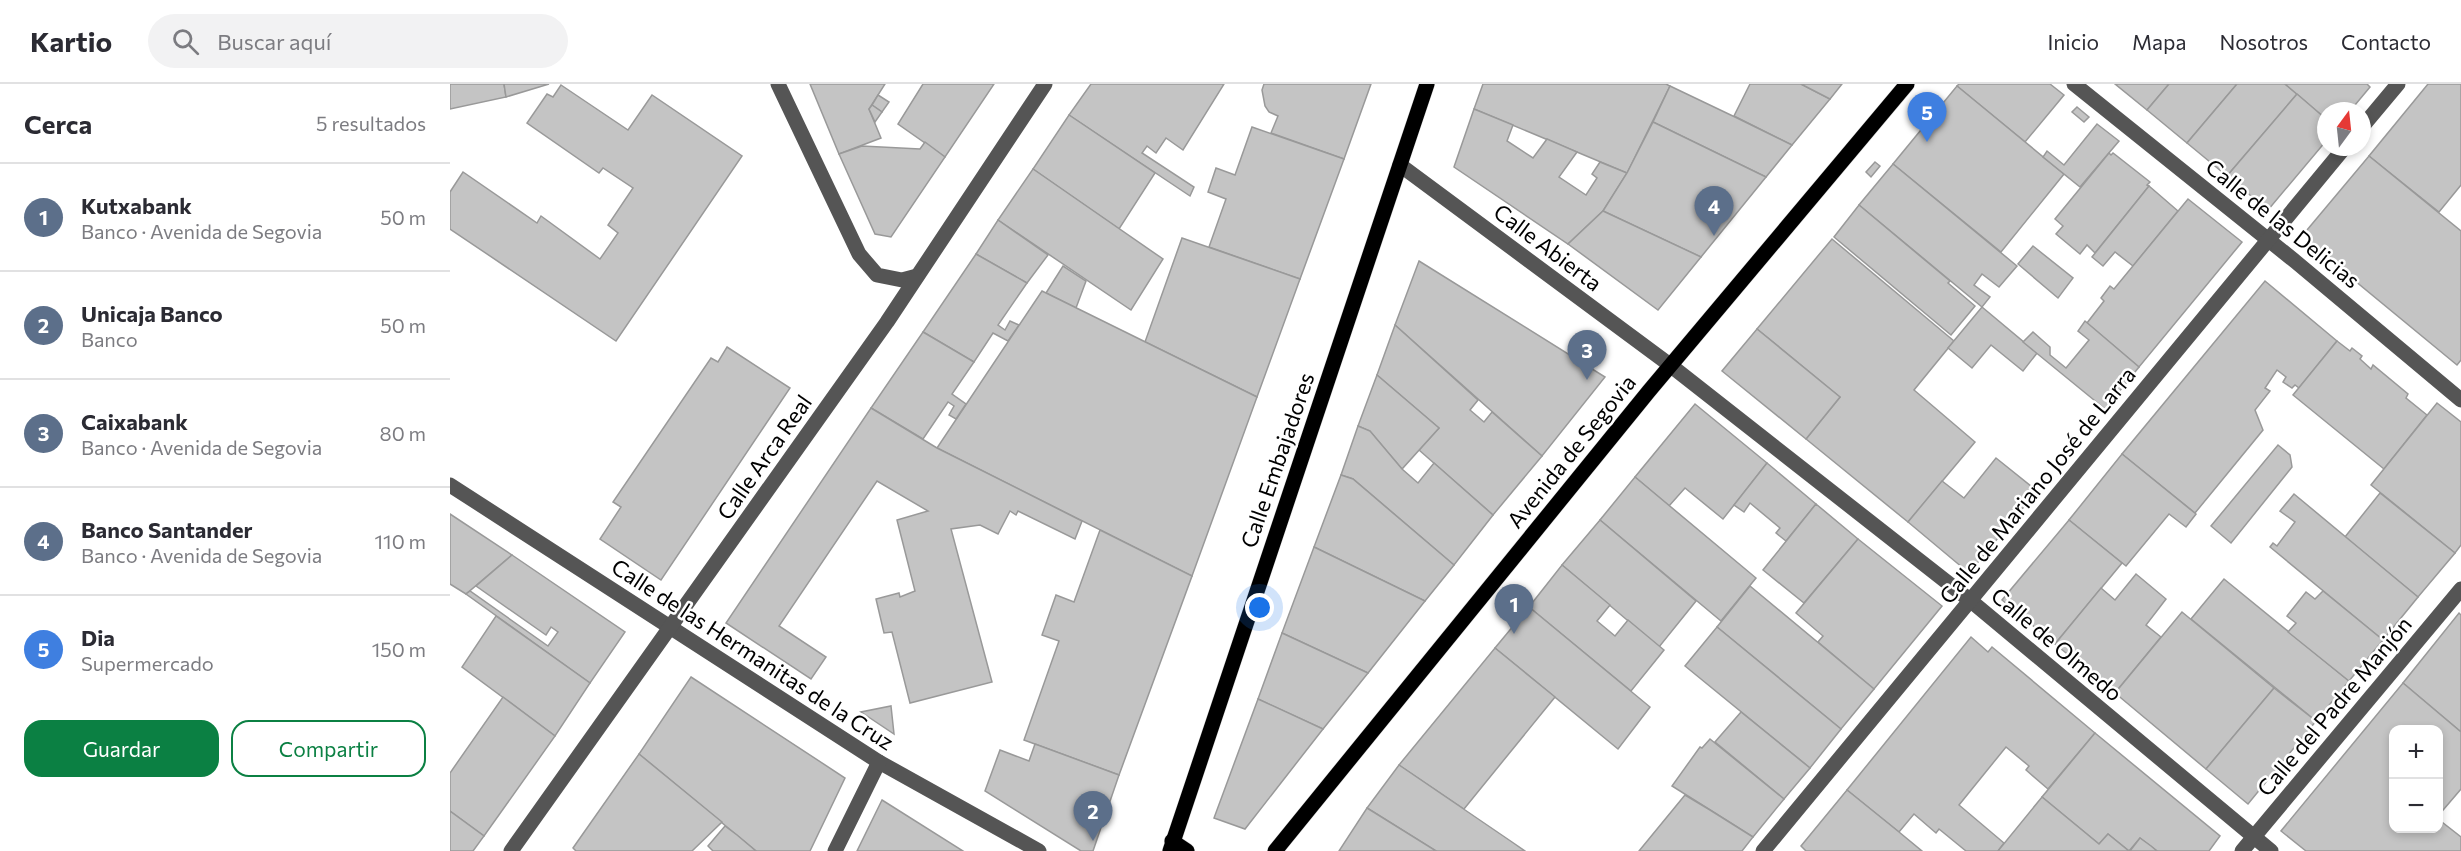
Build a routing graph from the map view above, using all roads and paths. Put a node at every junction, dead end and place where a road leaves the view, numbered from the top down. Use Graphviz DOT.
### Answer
graph roads {
  1 [pos="778,84"];
  2 [pos="1045,84"];
  3 [pos="1428,84"];
  4 [pos="1906,84"];
  5 [pos="2074,84"];
  6 [pos="2398,84"];
  7 [pos="2371,116"];
  8 [pos="2337,156"];
  9 [pos="1400,165"];
  10 [pos="2267,239"];
  11 [pos="917,276"];
  12 [pos="1670,365"];
  13 [pos="2461,400"];
  14 [pos="450,485"];
  15 [pos="2461,589"];
  16 [pos="1971,601"];
  17 [pos="669,628"];
  18 [pos="879,762"];
  19 [pos="2254,837"];
  20 [pos="1171,846"];
  21 [pos="511,851"];
  22 [pos="835,851"];
  23 [pos="1039,851"];
  24 [pos="1186,851"];
  25 [pos="1275,851"];
  26 [pos="1763,851"];
  27 [pos="2242,851"];
  28 [pos="2271,851"];
  1 -- 11 [label="street"];
  2 -- 11 [label="street, Calle Arca Real"];
  3 -- 9 [label="main road, Calle Embajadores"];
  4 -- 12 [label="main road, Avenida de Segovia"];
  5 -- 10 [label="street, Calle de las Delicias"];
  6 -- 7 [label="street"];
  8 -- 10 [label="street, Calle de Mariano José de Larra"];
  9 -- 12 [label="street, Calle Abierta"];
  9 -- 20 [label="main road, Calle Embajadores"];
  10 -- 13 [label="street, Calle de las Delicias"];
  10 -- 16 [label="street, Calle de Mariano José de Larra"];
  11 -- 17 [label="street, Calle Arca Real"];
  12 -- 16 [label="street, Calle de Olmedo"];
  12 -- 25 [label="main road, Avenida de Segovia"];
  14 -- 17 [label="street, Calle de las Hermanitas de la Cruz"];
  15 -- 19 [label="street, Calle del Padre Manjón"];
  16 -- 19 [label="street, Calle de Olmedo"];
  16 -- 26 [label="street, Calle de Mariano José de Larra"];
  17 -- 18 [label="street, Calle de las Hermanitas de la Cruz"];
  17 -- 21 [label="street, Calle Arca Real"];
  18 -- 22 [label="street"];
  18 -- 23 [label="street, Calle de las Hermanitas de la Cruz"];
  19 -- 27 [label="street, Calle del Padre Manjón"];
  19 -- 28 [label="street, Calle de Olmedo"];
  20 -- 24 [label="main road"];
}
